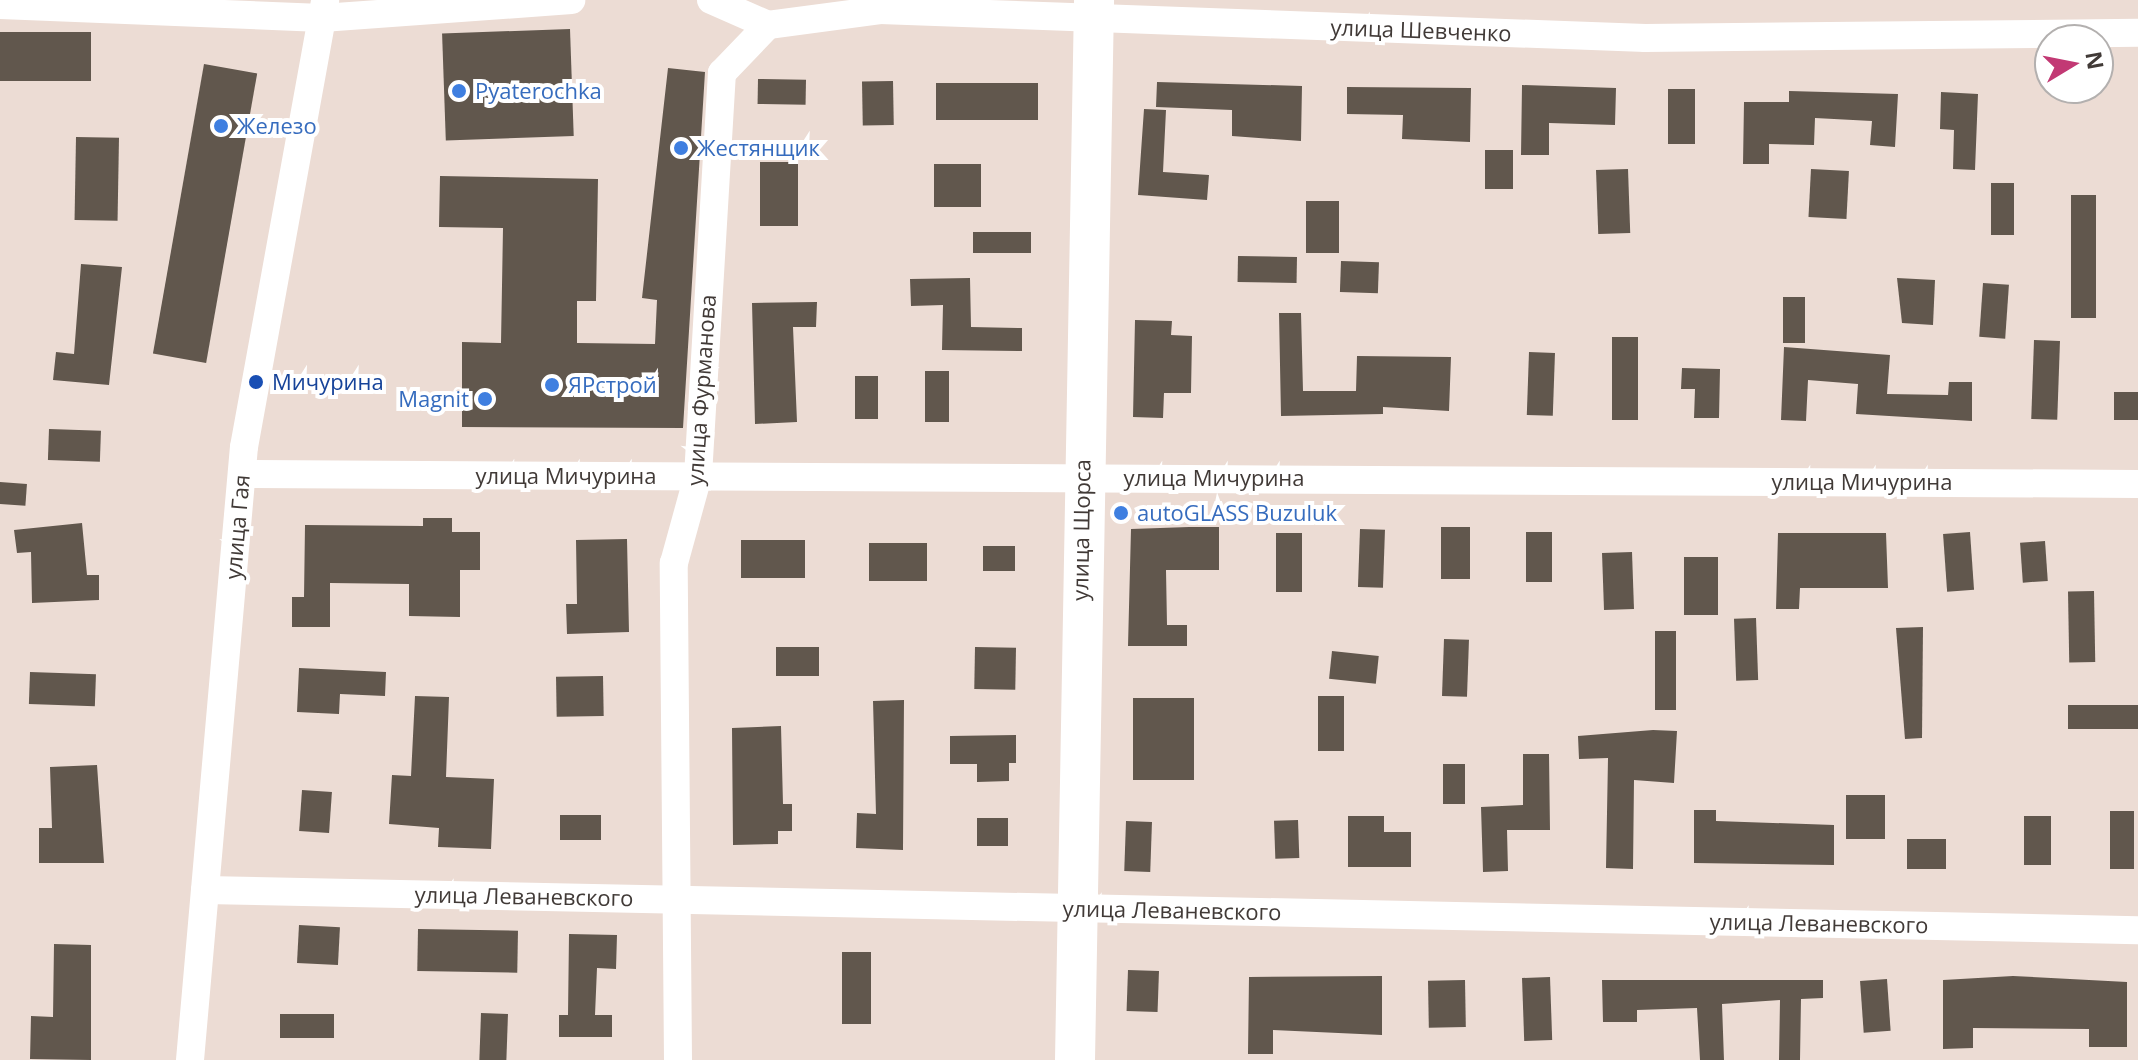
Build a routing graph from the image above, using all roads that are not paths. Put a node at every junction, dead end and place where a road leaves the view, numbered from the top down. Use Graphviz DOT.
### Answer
graph roads {
  1 [pos="571,0"];
  2 [pos="711,0"];
  3 [pos="0,5"];
  4 [pos="323,9"];
  5 [pos="1094,10"];
  6 [pos="768,25"];
  7 [pos="2138,33"];
  8 [pos="242,474"];
  9 [pos="698,476"];
  10 [pos="1082,478"];
  11 [pos="2138,484"];
  12 [pos="205,890"];
  13 [pos="681,899"];
  14 [pos="1076,907"];
  15 [pos="2138,930"];
  16 [pos="190,1060"];
  17 [pos="678,1060"];
  18 [pos="1075,1060"];
  1 -- 4 [label="street"];
  2 -- 6 [label="street"];
  3 -- 4 [label="street"];
  4 -- 8 [label="street, улица Гая"];
  5 -- 6 [label="street, улица Шевченко"];
  5 -- 7 [label="street, улица Шевченко"];
  5 -- 10 [label="main road, улица Щорса"];
  6 -- 9 [label="street, улица Фурманова"];
  8 -- 9 [label="street, улица Мичурина"];
  8 -- 12 [label="street, улица Гая"];
  9 -- 10 [label="street, улица Мичурина"];
  9 -- 13 [label="street, улица Фурманова"];
  10 -- 11 [label="street, улица Мичурина"];
  10 -- 14 [label="main road, улица Щорса"];
  12 -- 13 [label="street, улица Леваневского"];
  12 -- 16 [label="street, улица Гая"];
  13 -- 14 [label="street, улица Леваневского"];
  13 -- 17 [label="street, улица Фурманова"];
  14 -- 15 [label="street, улица Леваневского"];
  14 -- 18 [label="main road, улица Щорса"];
}
